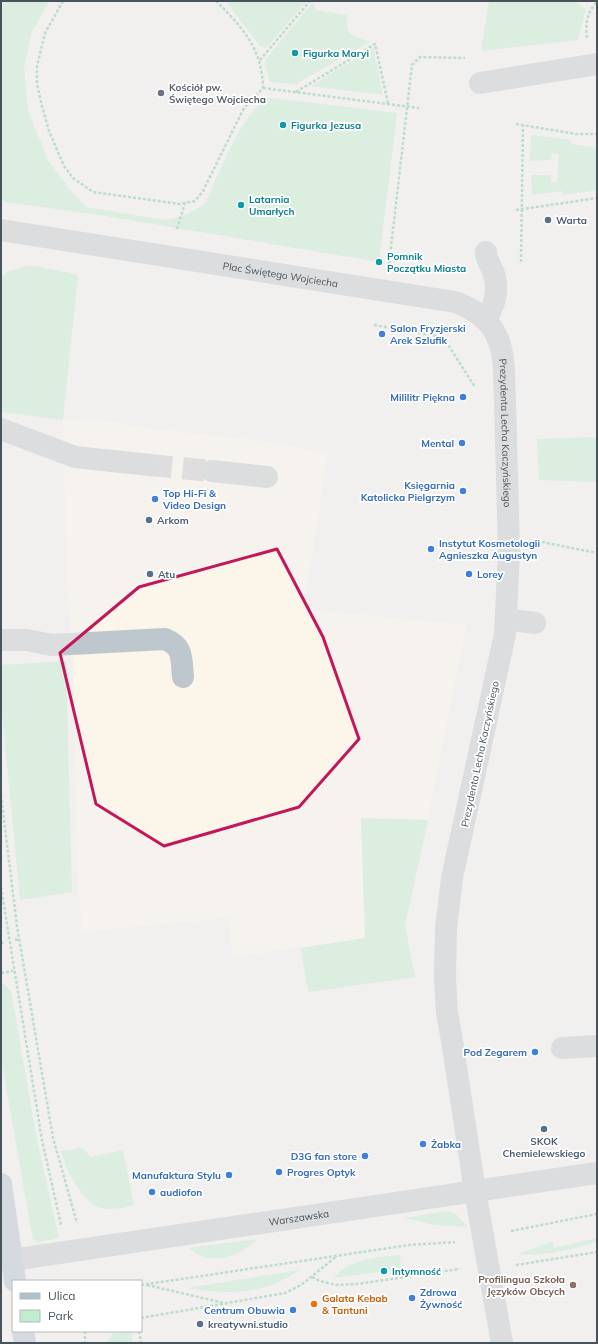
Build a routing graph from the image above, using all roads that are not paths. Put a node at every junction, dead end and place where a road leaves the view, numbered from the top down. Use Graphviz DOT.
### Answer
graph roads {
  1 [pos="597,64"];
  2 [pos="480,83"];
  3 [pos="1,230"];
  4 [pos="486,252"];
  5 [pos="486,319"];
  6 [pos="1,429"];
  7 [pos="150,465"];
  8 [pos="212,471"];
  9 [pos="268,477"];
  10 [pos="506,619"];
  11 [pos="535,623"];
  12 [pos="1,640"];
  13 [pos="182,677"];
  14 [pos="597,1046"];
  15 [pos="562,1048"];
  16 [pos="597,1173"];
  17 [pos="1,1184"];
  18 [pos="475,1190"];
  19 [pos="9,1268"];
  20 [pos="24,1332"];
  21 [pos="25,1343"];
  22 [pos="502,1343"];
  1 -- 2 [label="street"];
  3 -- 5 [label="street, Plac Świętego Wojciecha"];
  4 -- 5 [label="street"];
  5 -- 10 [label="street, Prezydenta Lecha Kaczyńskiego"];
  6 -- 7 [label="street"];
  8 -- 9 [label="street"];
  10 -- 11 [label="street"];
  10 -- 18 [label="street, Prezydenta Lecha Kaczyńskiego"];
  12 -- 13 [label="street"];
  14 -- 15 [label="street"];
  16 -- 18 [label="street, Warszawska"];
  17 -- 19 [label="main road"];
  18 -- 19 [label="street, Warszawska"];
  18 -- 22 [label="street, Prezydenta Lecha Kaczyńskiego"];
  20 -- 21 [label="main road"];
}
